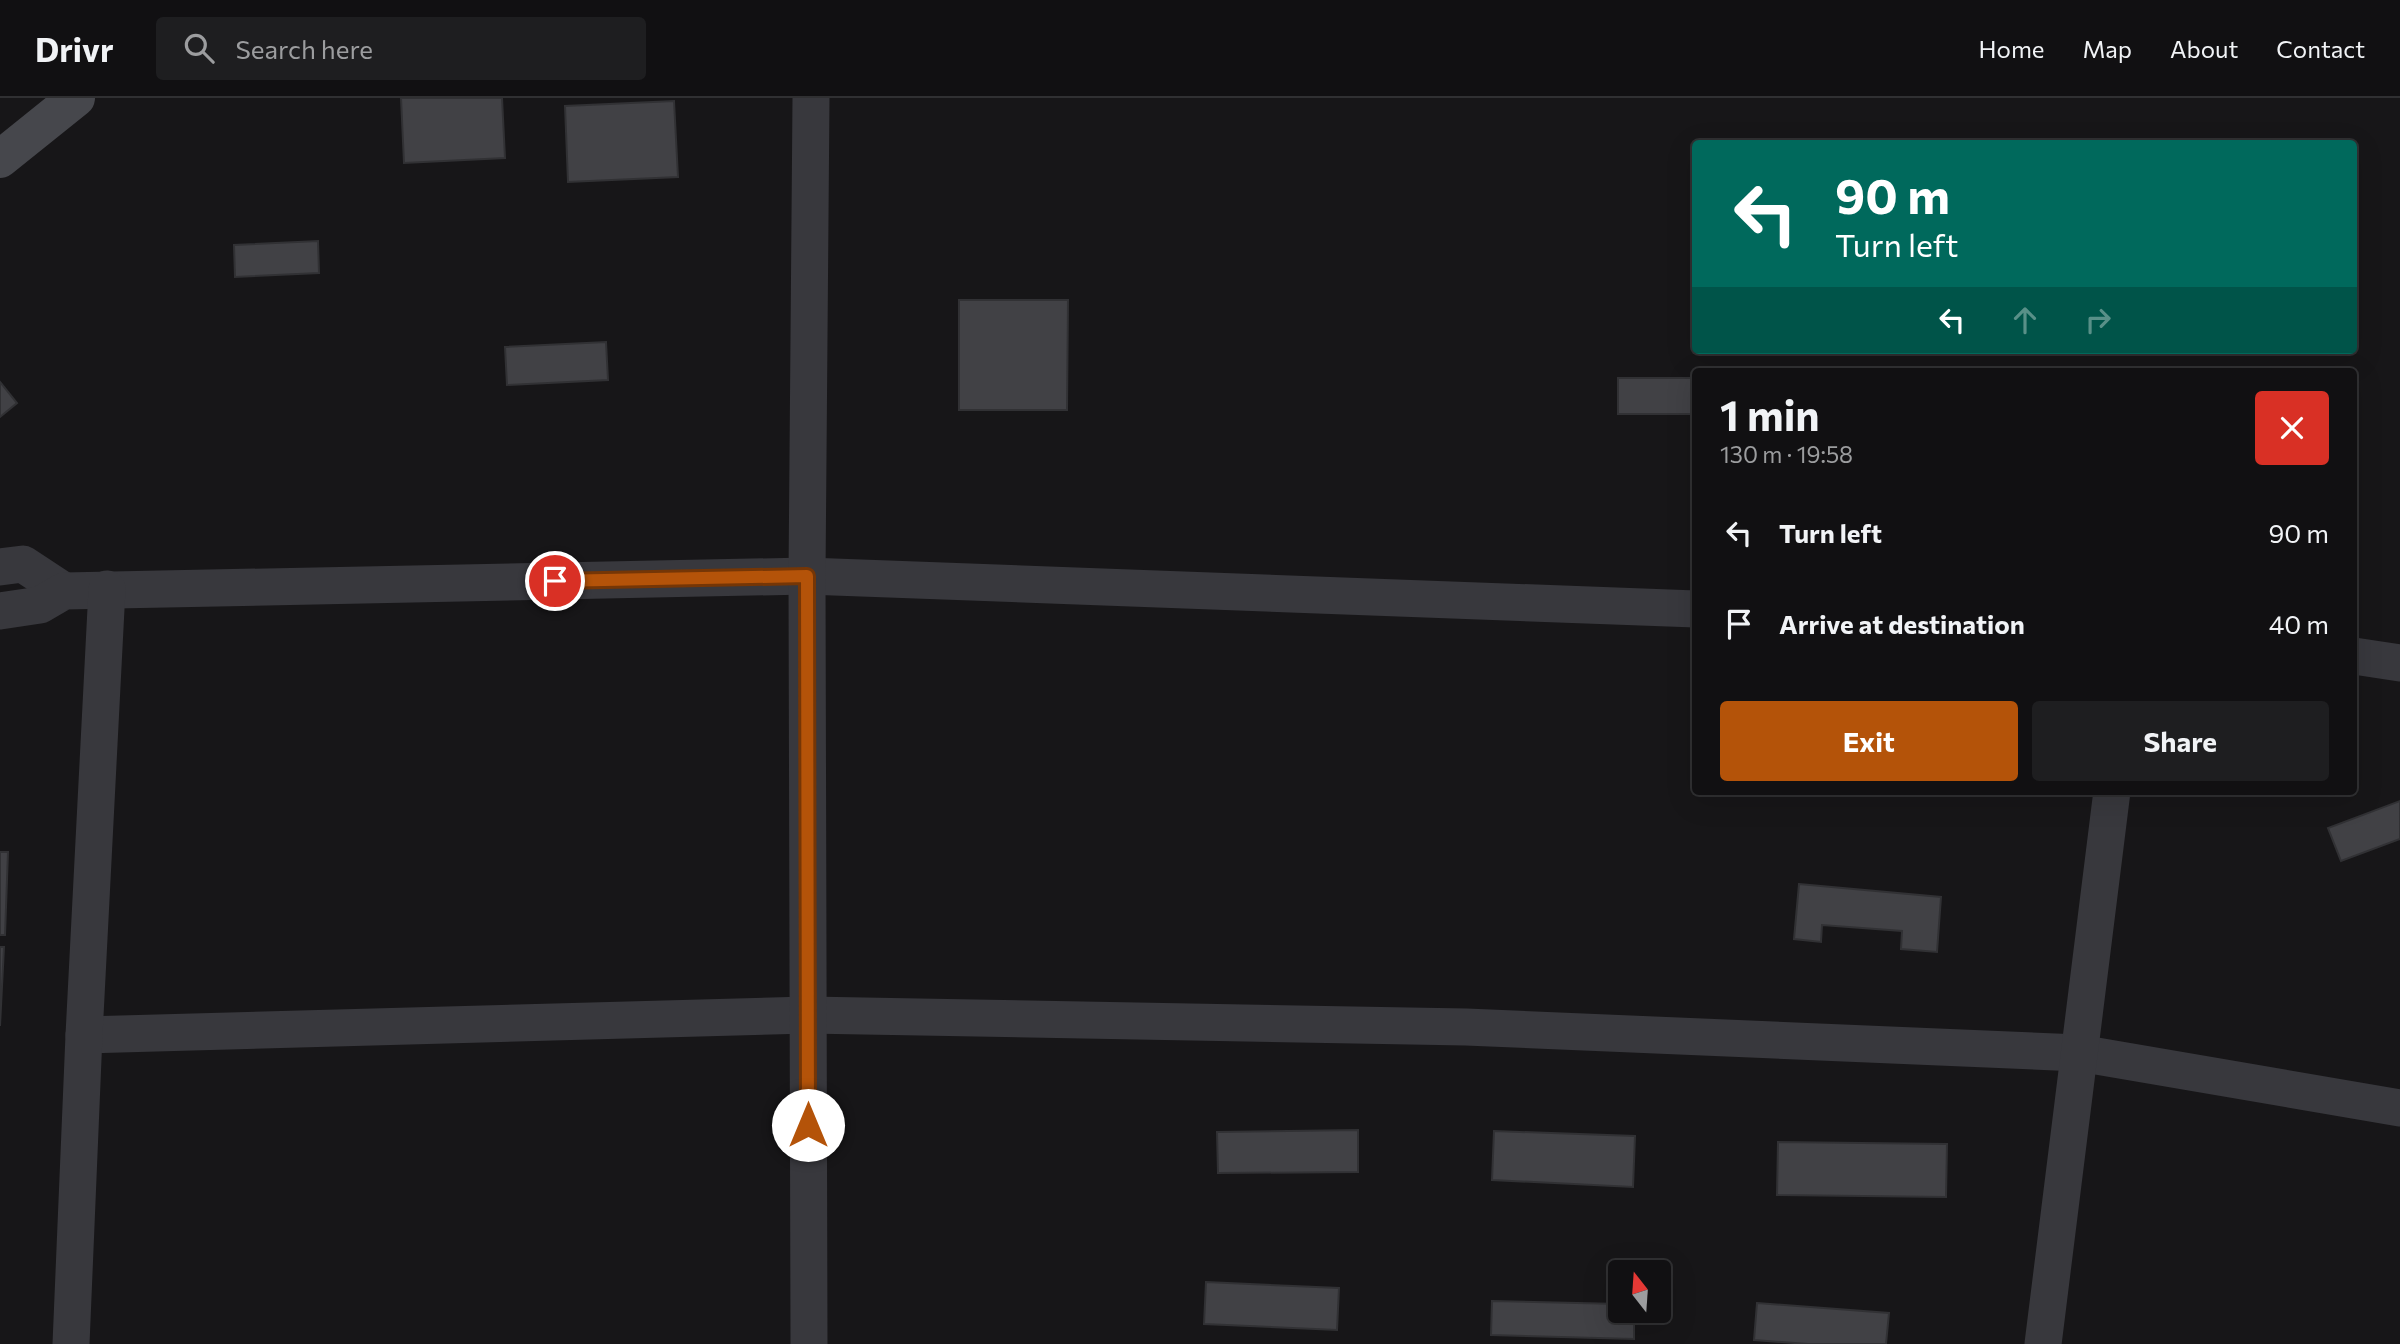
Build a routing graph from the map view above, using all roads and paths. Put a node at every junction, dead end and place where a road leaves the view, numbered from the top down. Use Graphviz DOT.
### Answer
graph roads {
  1 [pos="76,98"];
  2 [pos="811,98"];
  3 [pos="0,159"];
  4 [pos="0,567"];
  5 [pos="807,576"];
  6 [pos="107,589"];
  7 [pos="64,591"];
  8 [pos="1692,608"];
  9 [pos="0,611"];
  10 [pos="2357,656"];
  11 [pos="2400,663"];
  12 [pos="2112,795"];
  13 [pos="808,1015"];
  14 [pos="84,1035"];
  15 [pos="2080,1053"];
  16 [pos="2400,1108"];
  17 [pos="71,1344"];
  18 [pos="809,1344"];
  19 [pos="2043,1344"];
  1 -- 3 [label="street"];
  2 -- 5 [label="street"];
  4 -- 7 [label="street"];
  5 -- 6 [label="street"];
  5 -- 8 [label="street"];
  5 -- 13 [label="street"];
  6 -- 7 [label="street"];
  6 -- 14 [label="street"];
  7 -- 9 [label="street"];
  10 -- 11 [label="street"];
  12 -- 15 [label="street"];
  13 -- 14 [label="street"];
  13 -- 15 [label="street"];
  13 -- 18 [label="street"];
  14 -- 17 [label="street"];
  15 -- 16 [label="street"];
  15 -- 19 [label="street"];
}
